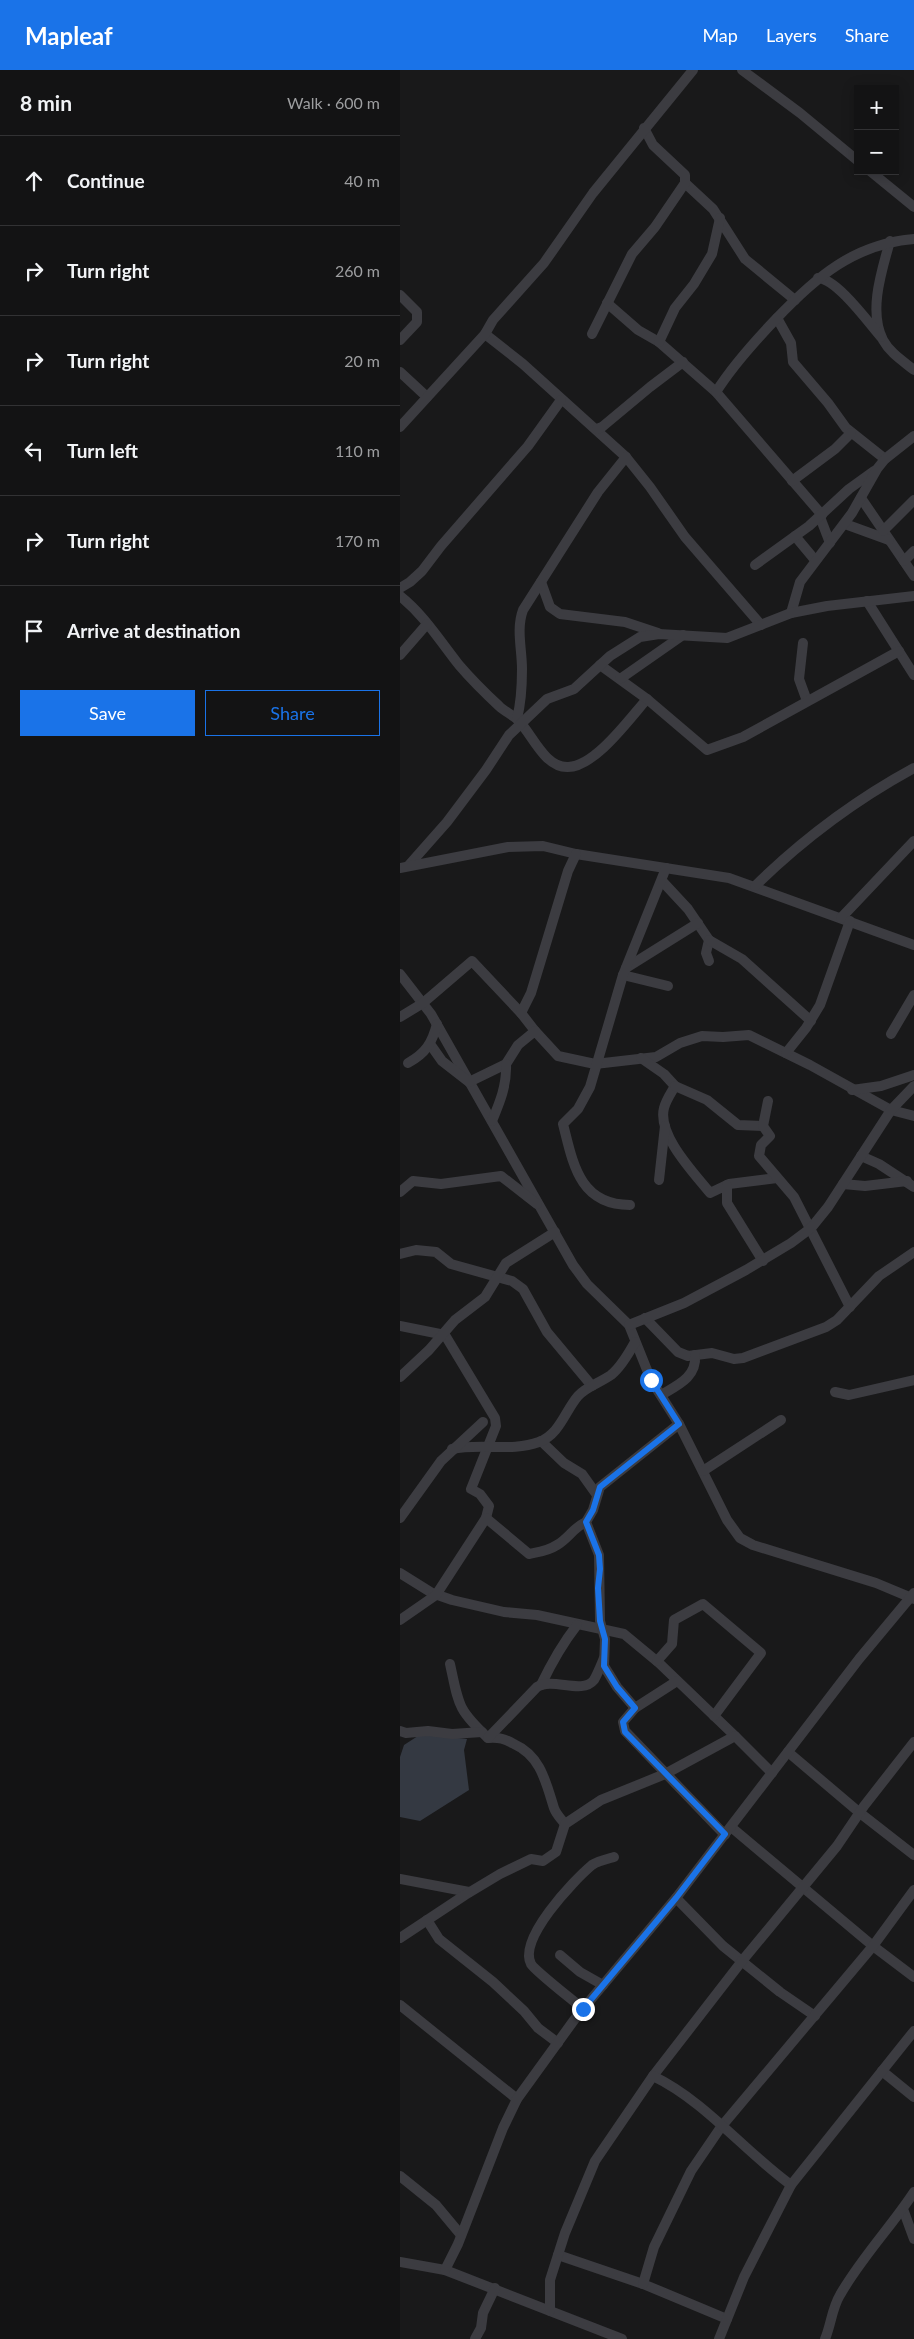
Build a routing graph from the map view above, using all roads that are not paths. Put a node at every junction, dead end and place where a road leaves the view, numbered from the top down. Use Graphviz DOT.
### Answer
graph roads {
  1 [pos="693,70"];
  2 [pos="742,70"];
  3 [pos="644,128"];
  4 [pos="854,158"];
  5 [pos="875,175"];
  6 [pos="685,183"];
  7 [pos="914,208"];
  8 [pos="720,218"];
  9 [pos="914,239"];
  10 [pos="890,241"];
  11 [pos="818,278"];
  12 [pos="400,295"];
  13 [pos="795,300"];
  14 [pos="607,303"];
  15 [pos="777,318"];
  16 [pos="485,334"];
  17 [pos="592,334"];
  18 [pos="400,340"];
  19 [pos="883,340"];
  20 [pos="660,342"];
  21 [pos="683,362"];
  22 [pos="914,370"];
  23 [pos="400,372"];
  24 [pos="716,392"];
  25 [pos="427,397"];
  26 [pos="561,400"];
  27 [pos="400,427"];
  28 [pos="597,429"];
  29 [pos="851,433"];
  30 [pos="913,440"];
  31 [pos="626,457"];
  32 [pos="885,459"];
  33 [pos="877,469"];
  34 [pos="792,481"];
  35 [pos="861,498"];
  36 [pos="914,500"];
  37 [pos="821,516"];
  38 [pos="845,524"];
  39 [pos="883,531"];
  40 [pos="795,536"];
  41 [pos="890,540"];
  42 [pos="830,543"];
  43 [pos="914,551"];
  44 [pos="815,560"];
  45 [pos="904,561"];
  46 [pos="754,565"];
  47 [pos="914,576"];
  48 [pos="541,582"];
  49 [pos="400,588"];
  50 [pos="400,596"];
  51 [pos="914,596"];
  52 [pos="867,601"];
  53 [pos="791,613"];
  54 [pos="427,624"];
  55 [pos="761,624"];
  56 [pos="659,634"];
  57 [pos="682,635"];
  58 [pos="803,643"];
  59 [pos="898,651"];
  60 [pos="400,655"];
  61 [pos="600,665"];
  62 [pos="914,675"];
  63 [pos="620,679"];
  64 [pos="647,699"];
  65 [pos="807,700"];
  66 [pos="519,722"];
  67 [pos="914,768"];
  68 [pos="914,841"];
  69 [pos="576,854"];
  70 [pos="404,866"];
  71 [pos="666,868"];
  72 [pos="662,881"];
  73 [pos="755,886"];
  74 [pos="846,920"];
  75 [pos="698,923"];
  76 [pos="709,940"];
  77 [pos="914,945"];
  78 [pos="709,962"];
  79 [pos="624,971"];
  80 [pos="400,974"];
  81 [pos="668,986"];
  82 [pos="914,995"];
  83 [pos="423,1003"];
  84 [pos="522,1013"];
  85 [pos="400,1017"];
  86 [pos="811,1021"];
  87 [pos="437,1024"];
  88 [pos="535,1031"];
  89 [pos="891,1034"];
  90 [pos="430,1044"];
  91 [pos="786,1053"];
  92 [pos="642,1058"];
  93 [pos="408,1063"];
  94 [pos="506,1064"];
  95 [pos="595,1064"];
  96 [pos="914,1075"];
  97 [pos="469,1082"];
  98 [pos="675,1086"];
  99 [pos="914,1086"];
  100 [pos="852,1090"];
  101 [pos="768,1101"];
  102 [pos="891,1110"];
  103 [pos="914,1116"];
  104 [pos="492,1121"];
  105 [pos="665,1126"];
  106 [pos="763,1126"];
  107 [pos="861,1156"];
  108 [pos="777,1178"];
  109 [pos="659,1180"];
  110 [pos="843,1184"];
  111 [pos="910,1184"];
  112 [pos="727,1185"];
  113 [pos="400,1192"];
  114 [pos="540,1206"];
  115 [pos="630,1206"];
  116 [pos="811,1228"];
  117 [pos="555,1232"];
  118 [pos="914,1252"];
  119 [pos="400,1254"];
  120 [pos="762,1261"];
  121 [pos="498,1277"];
  122 [pos="850,1307"];
  123 [pos="645,1318"];
  124 [pos="629,1325"];
  125 [pos="400,1326"];
  126 [pos="442,1335"];
  127 [pos="635,1342"];
  128 [pos="695,1355"];
  129 [pos="400,1377"];
  130 [pos="914,1380"];
  131 [pos="592,1386"];
  132 [pos="835,1392"];
  133 [pos="661,1396"];
  134 [pos="781,1420"];
  135 [pos="483,1422"];
  136 [pos="679,1424"];
  137 [pos="541,1441"];
  138 [pos="488,1446"];
  139 [pos="452,1449"];
  140 [pos="703,1471"];
  141 [pos="597,1495"];
  142 [pos="400,1518"];
  143 [pos="486,1518"];
  144 [pos="586,1522"];
  145 [pos="400,1573"];
  146 [pos="436,1595"];
  147 [pos="913,1596"];
  148 [pos="400,1620"];
  149 [pos="576,1625"];
  150 [pos="602,1630"];
  151 [pos="604,1658"];
  152 [pos="657,1662"];
  153 [pos="450,1664"];
  154 [pos="677,1681"];
  155 [pos="541,1685"];
  156 [pos="635,1708"];
  157 [pos="714,1716"];
  158 [pos="400,1731"];
  159 [pos="485,1735"];
  160 [pos="735,1736"];
  161 [pos="914,1742"];
  162 [pos="788,1752"];
  163 [pos="772,1773"];
  164 [pos="665,1774"];
  165 [pos="860,1812"];
  166 [pos="565,1824"];
  167 [pos="728,1831"];
  168 [pos="914,1855"];
  169 [pos="614,1857"];
  170 [pos="400,1879"];
  171 [pos="803,1885"];
  172 [pos="914,1890"];
  173 [pos="469,1892"];
  174 [pos="676,1898"];
  175 [pos="427,1920"];
  176 [pos="400,1938"];
  177 [pos="873,1946"];
  178 [pos="560,1954"];
  179 [pos="742,1961"];
  180 [pos="914,1977"];
  181 [pos="603,1985"];
  182 [pos="400,2005"];
  183 [pos="583,2009"];
  184 [pos="815,2016"];
  185 [pos="914,2031"];
  186 [pos="558,2043"];
  187 [pos="882,2071"];
  188 [pos="653,2076"];
  189 [pos="914,2097"];
  190 [pos="518,2099"];
  191 [pos="721,2127"];
  192 [pos="400,2176"];
  193 [pos="791,2185"];
  194 [pos="914,2192"];
  195 [pos="903,2209"];
  196 [pos="461,2235"];
  197 [pos="914,2239"];
  198 [pos="558,2255"];
  199 [pos="400,2262"];
  200 [pos="445,2270"];
  201 [pos="643,2284"];
  202 [pos="495,2288"];
  203 [pos="550,2311"];
  204 [pos="727,2319"];
  205 [pos="475,2339"];
  206 [pos="622,2339"];
  207 [pos="719,2339"];
  208 [pos="825,2339"];
  1 -- 3 [label="street"];
  2 -- 4 [label="street"];
  3 -- 6 [label="street"];
  3 -- 16 [label="street"];
  5 -- 7 [label="street"];
  6 -- 8 [label="street"];
  6 -- 14 [label="street"];
  8 -- 13 [label="street"];
  8 -- 20 [label="street"];
  9 -- 10 [label="street"];
  10 -- 11 [label="street"];
  10 -- 19 [label="street"];
  11 -- 13 [label="street"];
  11 -- 19 [label="street"];
  12 -- 18 [label="street"];
  13 -- 15 [label="street"];
  14 -- 17 [label="street"];
  14 -- 20 [label="street"];
  15 -- 24 [label="street"];
  15 -- 29 [label="street"];
  16 -- 25 [label="street"];
  16 -- 26 [label="street"];
  19 -- 22 [label="street"];
  20 -- 21 [label="street"];
  21 -- 24 [label="street"];
  21 -- 28 [label="street"];
  23 -- 25 [label="street"];
  24 -- 34 [label="street"];
  25 -- 27 [label="street"];
  26 -- 28 [label="street"];
  26 -- 49 [label="street"];
  28 -- 31 [label="street"];
  29 -- 32 [label="street"];
  29 -- 34 [label="street"];
  30 -- 32 [label="street"];
  31 -- 48 [label="street"];
  31 -- 55 [label="street"];
  32 -- 33 [label="street"];
  33 -- 35 [label="street"];
  33 -- 37 [label="street"];
  34 -- 37 [label="street"];
  35 -- 38 [label="street"];
  35 -- 39 [label="street"];
  36 -- 39 [label="street"];
  37 -- 40 [label="street"];
  37 -- 42 [label="street"];
  38 -- 41 [label="street"];
  38 -- 42 [label="street"];
  39 -- 41 [label="street"];
  40 -- 44 [label="street"];
  40 -- 46 [label="street"];
  41 -- 45 [label="street"];
  42 -- 44 [label="street"];
  43 -- 45 [label="street"];
  44 -- 53 [label="street"];
  45 -- 47 [label="street"];
  48 -- 56 [label="street"];
  48 -- 66 [label="street"];
  50 -- 54 [label="street"];
  51 -- 52 [label="street"];
  52 -- 53 [label="street"];
  52 -- 59 [label="street"];
  53 -- 55 [label="street"];
  54 -- 60 [label="street"];
  54 -- 66 [label="street"];
  55 -- 57 [label="street"];
  56 -- 57 [label="street"];
  56 -- 61 [label="street"];
  57 -- 63 [label="street"];
  58 -- 65 [label="street"];
  59 -- 62 [label="street"];
  59 -- 65 [label="street"];
  61 -- 63 [label="street"];
  61 -- 66 [label="street"];
  63 -- 64 [label="street"];
  64 -- 65 [label="street"];
  64 -- 66 [label="street"];
  66 -- 70 [label="street"];
  67 -- 73 [label="street"];
  68 -- 74 [label="street"];
  69 -- 70 [label="street"];
  69 -- 71 [label="street"];
  69 -- 84 [label="street"];
  71 -- 72 [label="street"];
  71 -- 73 [label="street"];
  72 -- 75 [label="street"];
  72 -- 79 [label="street"];
  73 -- 74 [label="street"];
  74 -- 77 [label="street"];
  74 -- 86 [label="street"];
  75 -- 76 [label="street"];
  75 -- 79 [label="street"];
  76 -- 78 [label="street"];
  76 -- 86 [label="street"];
  79 -- 81 [label="street"];
  79 -- 95 [label="street"];
  80 -- 83 [label="street"];
  82 -- 89 [label="street"];
  83 -- 84 [label="street"];
  83 -- 85 [label="street"];
  83 -- 87 [label="street"];
  84 -- 88 [label="street"];
  86 -- 91 [label="street"];
  87 -- 90 [label="street"];
  87 -- 97 [label="street"];
  88 -- 94 [label="street"];
  88 -- 95 [label="street"];
  90 -- 93 [label="street"];
  90 -- 97 [label="street"];
  91 -- 92 [label="street"];
  91 -- 100 [label="street"];
  92 -- 95 [label="street"];
  92 -- 98 [label="street"];
  94 -- 97 [label="street"];
  94 -- 104 [label="street"];
  95 -- 115 [label="street"];
  96 -- 100 [label="street"];
  97 -- 104 [label="street"];
  98 -- 105 [label="street"];
  98 -- 106 [label="street"];
  99 -- 102 [label="street"];
  100 -- 102 [label="street"];
  101 -- 106 [label="street"];
  102 -- 103 [label="street"];
  102 -- 107 [label="street"];
  104 -- 114 [label="street"];
  105 -- 109 [label="street"];
  105 -- 112 [label="street"];
  106 -- 108 [label="street"];
  107 -- 110 [label="street"];
  107 -- 111 [label="street"];
  108 -- 112 [label="street"];
  108 -- 116 [label="street"];
  110 -- 111 [label="street"];
  110 -- 116 [label="street"];
  112 -- 120 [label="street"];
  113 -- 114 [label="street"];
  114 -- 117 [label="street"];
  116 -- 120 [label="street"];
  116 -- 122 [label="street"];
  117 -- 121 [label="street"];
  117 -- 124 [label="street"];
  118 -- 122 [label="street"];
  119 -- 121 [label="street"];
  120 -- 123 [label="street"];
  121 -- 126 [label="street"];
  121 -- 131 [label="street"];
  122 -- 128 [label="street"];
  123 -- 124 [label="street"];
  123 -- 128 [label="street"];
  124 -- 127 [label="street"];
  125 -- 126 [label="street"];
  126 -- 129 [label="street"];
  126 -- 138 [label="street"];
  127 -- 131 [label="street"];
  127 -- 133 [label="street"];
  128 -- 133 [label="street"];
  130 -- 132 [label="street"];
  131 -- 137 [label="street"];
  133 -- 136 [label="street"];
  134 -- 140 [label="street"];
  135 -- 139 [label="street"];
  136 -- 140 [label="street"];
  136 -- 141 [label="street"];
  137 -- 138 [label="street"];
  137 -- 141 [label="street"];
  138 -- 139 [label="street"];
  138 -- 143 [label="street"];
  139 -- 142 [label="street"];
  140 -- 147 [label="street"];
  141 -- 144 [label="street"];
  143 -- 144 [label="street"];
  143 -- 146 [label="street"];
  144 -- 150 [label="street"];
  145 -- 146 [label="street"];
  146 -- 148 [label="street"];
  146 -- 149 [label="street"];
  147 -- 162 [label="street"];
  149 -- 150 [label="street"];
  149 -- 155 [label="street"];
  150 -- 151 [label="street"];
  150 -- 152 [label="street"];
  151 -- 155 [label="street"];
  151 -- 156 [label="street"];
  152 -- 154 [label="street"];
  152 -- 157 [label="street"];
  153 -- 159 [label="street"];
  154 -- 156 [label="street"];
  154 -- 157 [label="street"];
  155 -- 159 [label="street"];
  156 -- 164 [label="street"];
  157 -- 160 [label="street"];
  158 -- 159 [label="street"];
  159 -- 166 [label="street"];
  160 -- 163 [label="street"];
  160 -- 164 [label="street"];
  161 -- 165 [label="street"];
  162 -- 163 [label="street"];
  162 -- 165 [label="street"];
  163 -- 167 [label="street"];
  164 -- 166 [label="street"];
  164 -- 167 [label="street"];
  165 -- 168 [label="street"];
  165 -- 171 [label="street"];
  166 -- 173 [label="street"];
  167 -- 171 [label="street"];
  167 -- 174 [label="street"];
  169 -- 183 [label="street"];
  170 -- 173 [label="street"];
  171 -- 177 [label="street"];
  171 -- 179 [label="street"];
  172 -- 177 [label="street"];
  173 -- 175 [label="street"];
  174 -- 179 [label="street"];
  174 -- 181 [label="street"];
  175 -- 176 [label="street"];
  175 -- 186 [label="street"];
  177 -- 180 [label="street"];
  177 -- 184 [label="street"];
  178 -- 181 [label="street"];
  179 -- 184 [label="street"];
  179 -- 188 [label="street"];
  181 -- 183 [label="street"];
  182 -- 190 [label="street"];
  183 -- 186 [label="street"];
  184 -- 191 [label="street"];
  185 -- 187 [label="street"];
  186 -- 190 [label="street"];
  187 -- 189 [label="street"];
  187 -- 193 [label="street"];
  188 -- 191 [label="street"];
  188 -- 198 [label="street"];
  190 -- 196 [label="street"];
  191 -- 193 [label="street"];
  191 -- 201 [label="street"];
  192 -- 196 [label="street"];
  193 -- 204 [label="street"];
  194 -- 195 [label="street"];
  195 -- 197 [label="street"];
  195 -- 208 [label="street"];
  196 -- 200 [label="street"];
  198 -- 201 [label="street"];
  198 -- 203 [label="street"];
  199 -- 200 [label="street"];
  200 -- 202 [label="street"];
  201 -- 204 [label="street"];
  202 -- 203 [label="street"];
  202 -- 205 [label="street"];
  203 -- 206 [label="street"];
  204 -- 207 [label="street"];
}
